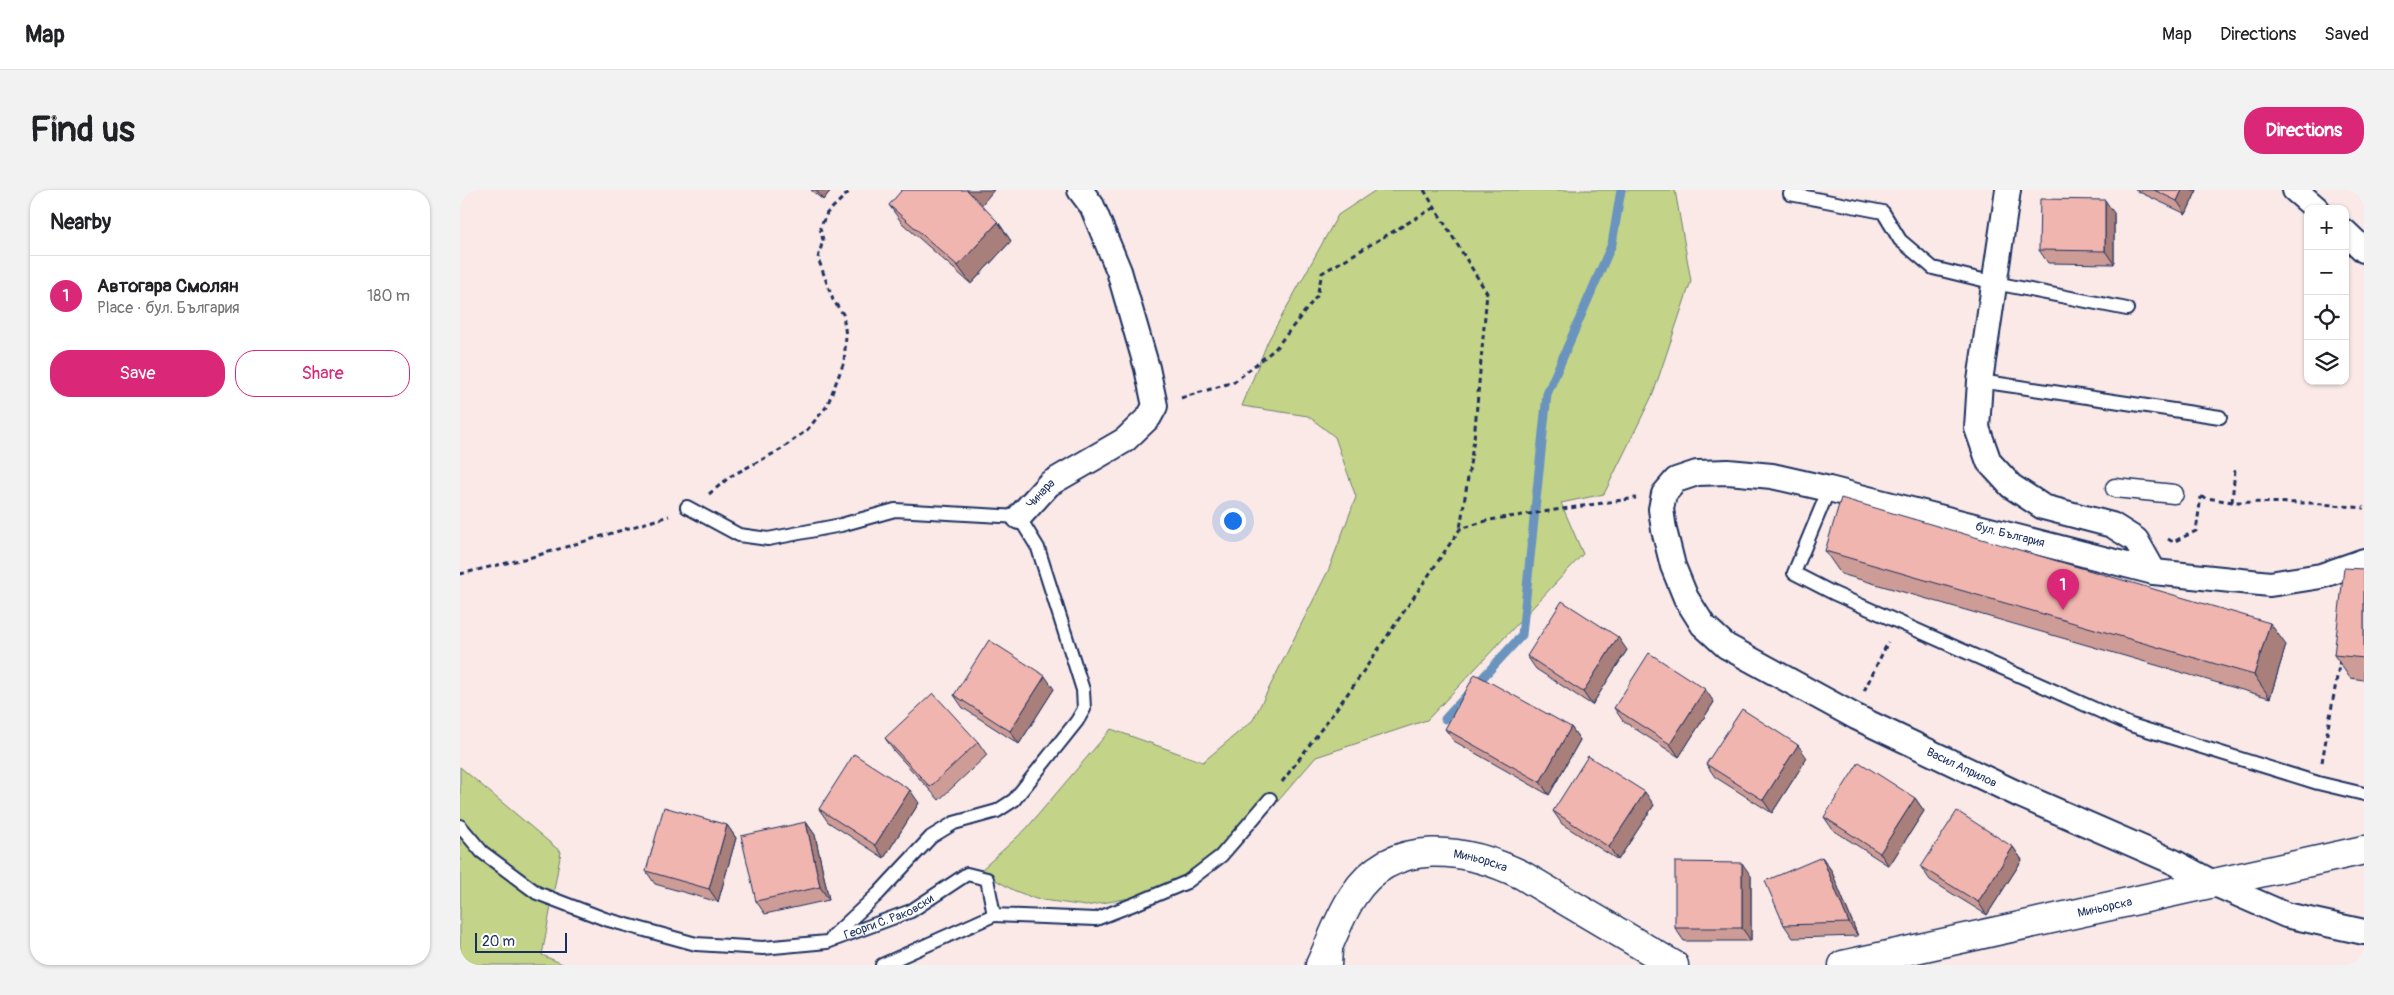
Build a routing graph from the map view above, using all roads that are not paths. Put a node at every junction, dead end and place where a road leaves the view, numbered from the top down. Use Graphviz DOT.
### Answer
graph roads {
  1 [pos="1080,190"];
  2 [pos="2008,190"];
  3 [pos="2295,190"];
  4 [pos="1790,194"];
  5 [pos="2312,205"];
  6 [pos="2349,236"];
  7 [pos="2364,250"];
  8 [pos="1995,283"];
  9 [pos="2127,309"];
  10 [pos="1980,380"];
  11 [pos="2220,417"];
  12 [pos="2115,488"];
  13 [pos="1829,489"];
  14 [pos="1664,494"];
  15 [pos="2174,494"];
  16 [pos="687,507"];
  17 [pos="1019,517"];
  18 [pos="2364,561"];
  19 [pos="2154,572"];
  20 [pos="2364,794"];
  21 [pos="1270,799"];
  22 [pos="460,826"];
  23 [pos="2364,850"];
  24 [pos="2215,884"];
  25 [pos="994,915"];
  26 [pos="2364,932"];
  27 [pos="827,942"];
  28 [pos="1325,960"];
  29 [pos="882,965"];
  30 [pos="1674,965"];
  31 [pos="1843,965"];
  1 -- 17 [label="street, Чинара"];
  2 -- 8 [label="street"];
  3 -- 5 [label="street"];
  4 -- 8 [label="lane"];
  6 -- 7 [label="street"];
  8 -- 9 [label="lane"];
  8 -- 10 [label="street"];
  10 -- 11 [label="lane"];
  10 -- 19 [label="street"];
  12 -- 15 [label="street"];
  13 -- 14 [label="street, бул. България"];
  13 -- 19 [label="street, бул. България"];
  13 -- 20 [label="lane"];
  14 -- 24 [label="street, Васил Априлов"];
  16 -- 17 [label="lane, Чинара"];
  17 -- 27 [label="lane"];
  18 -- 19 [label="street, бул. България"];
  21 -- 25 [label="lane"];
  22 -- 27 [label="lane, Георги С. Раковски"];
  23 -- 24 [label="street, Миньорска"];
  24 -- 26 [label="street, Васил Априлов"];
  24 -- 31 [label="street, Миньорска"];
  25 -- 27 [label="lane, Георги С. Раковски"];
  25 -- 29 [label="lane"];
  28 -- 30 [label="street, Миньорска"];
}
